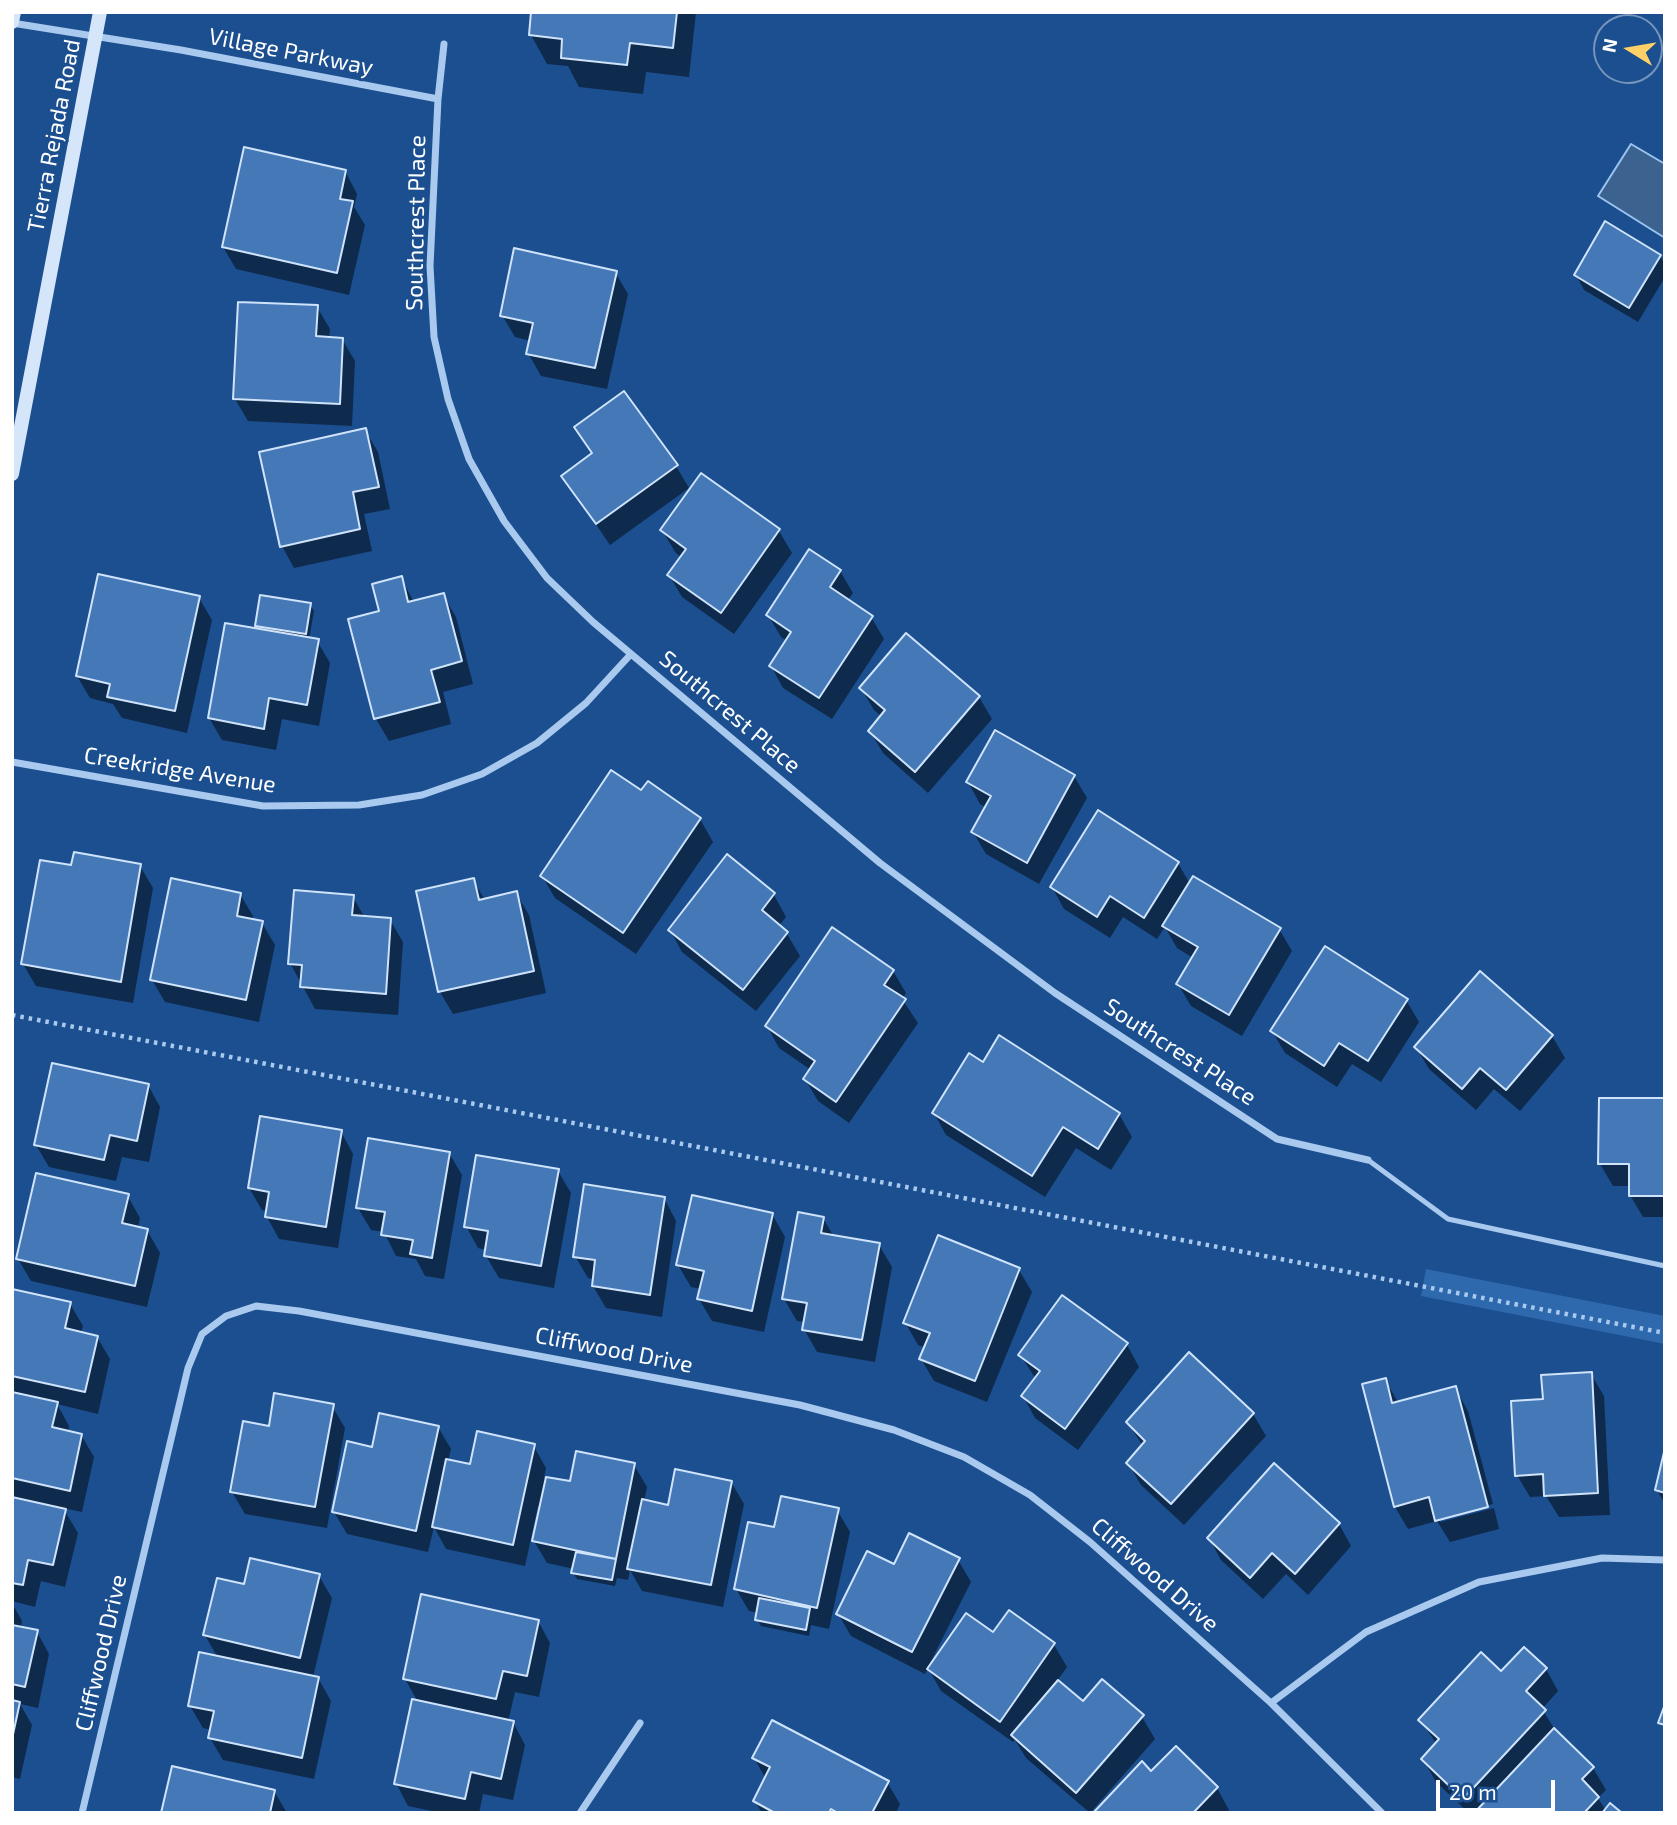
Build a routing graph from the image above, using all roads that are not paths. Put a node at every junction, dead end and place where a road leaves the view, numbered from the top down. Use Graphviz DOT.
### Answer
graph roads {
  1 [pos="14,12"];
  2 [pos="100,12"];
  3 [pos="12,23"];
  4 [pos="95,38"];
  5 [pos="444,44"];
  6 [pos="438,99"];
  7 [pos="12,474"];
  8 [pos="631,654"];
  9 [pos="12,761"];
  10 [pos="1368,1160"];
  11 [pos="1665,1266"];
  12 [pos="1665,1560"];
  13 [pos="1271,1703"];
  14 [pos="640,1723"];
  15 [pos="82,1813"];
  16 [pos="580,1813"];
  17 [pos="1382,1813"];
  1 -- 3 [label="main road"];
  2 -- 4 [label="main road, Tierra Rejada Road"];
  3 -- 4 [label="street, Village Parkway"];
  4 -- 6 [label="street, Village Parkway"];
  4 -- 7 [label="main road, Tierra Rejada Road"];
  5 -- 6 [label="street, Southcrest Place"];
  6 -- 8 [label="street, Southcrest Place"];
  8 -- 9 [label="street, Creekridge Avenue"];
  8 -- 10 [label="street, Southcrest Place"];
  10 -- 11 [label="lane"];
  12 -- 13 [label="street"];
  13 -- 15 [label="street, Cliffwood Drive"];
  13 -- 17 [label="street, Cliffwood Drive"];
  14 -- 16 [label="street"];
}
